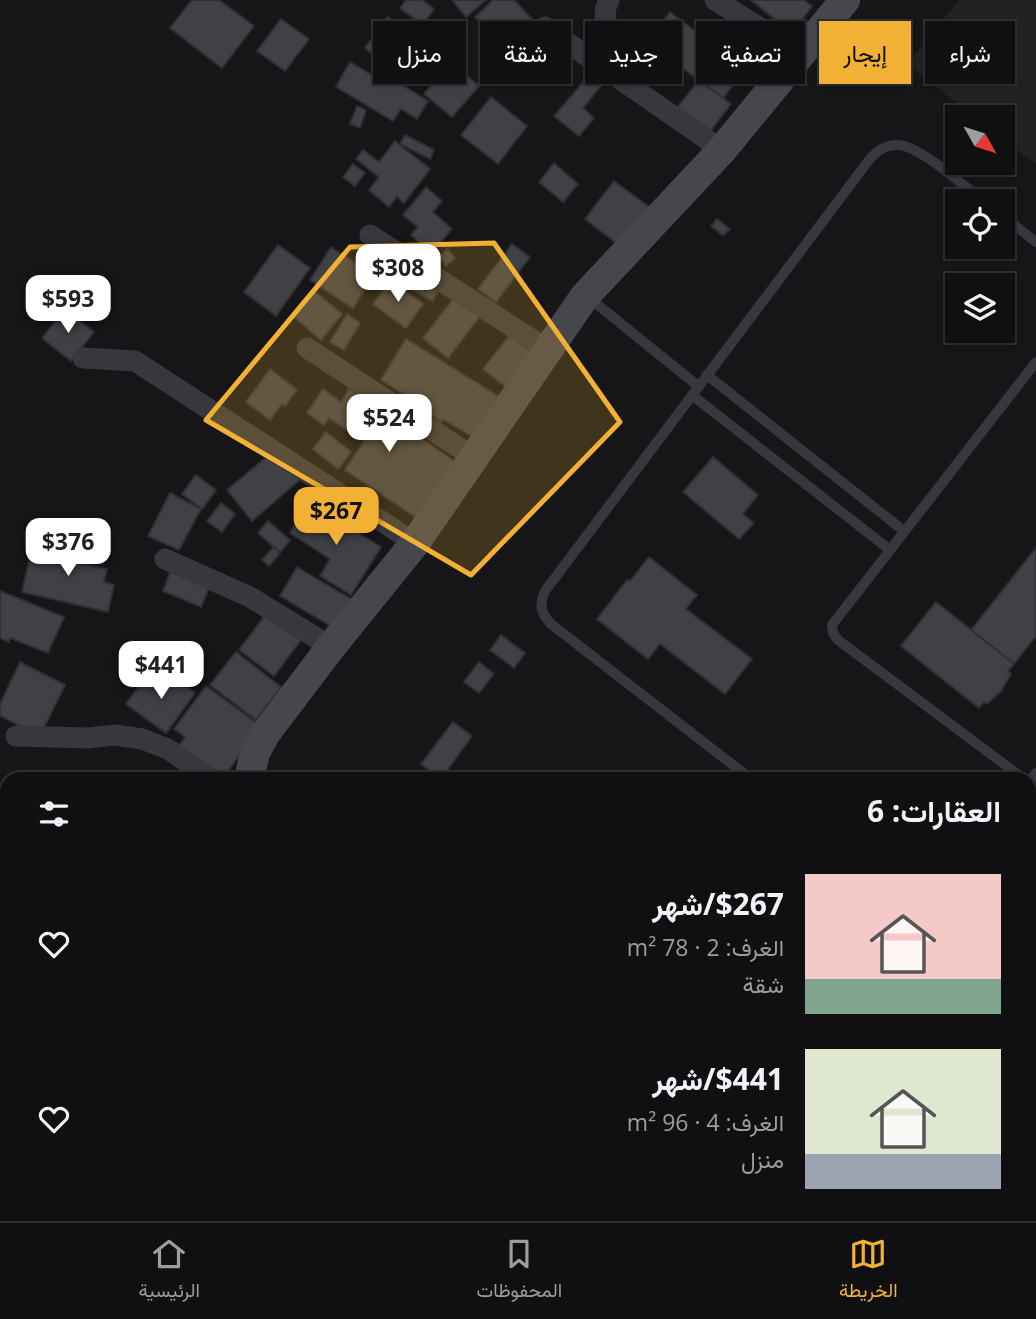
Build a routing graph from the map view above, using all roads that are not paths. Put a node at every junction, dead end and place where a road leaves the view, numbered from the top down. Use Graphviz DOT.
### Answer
graph roads {
  1 [pos="609,0"];
  2 [pos="715,0"];
  3 [pos="845,0"];
  4 [pos="749,21"];
  5 [pos="571,45"];
  6 [pos="805,50"];
  7 [pos="777,84"];
  8 [pos="634,88"];
  9 [pos="722,150"];
  10 [pos="967,189"];
  11 [pos="1015,225"];
  12 [pos="370,235"];
  13 [pos="1036,242"];
  14 [pos="585,296"];
  15 [pos="307,348"];
  16 [pos="547,349"];
  17 [pos="83,358"];
  18 [pos="1036,362"];
  19 [pos="707,375"];
  20 [pos="695,390"];
  21 [pos="475,458"];
  22 [pos="904,531"];
  23 [pos="415,543"];
  24 [pos="890,550"];
  25 [pos="165,559"];
  26 [pos="331,647"];
  27 [pos="16,736"];
  28 [pos="201,772"];
  29 [pos="251,772"];
  30 [pos="742,772"];
  31 [pos="1015,772"];
  1 -- 8 [label="street"];
  2 -- 4 [label="street"];
  3 -- 6 [label="main road"];
  5 -- 8 [label="street"];
  7 -- 9 [label="main road"];
  8 -- 9 [label="street"];
  9 -- 14 [label="main road"];
  10 -- 19 [label="lane"];
  11 -- 13 [label="lane"];
  12 -- 16 [label="street"];
  14 -- 16 [label="main road"];
  14 -- 20 [label="lane"];
  15 -- 21 [label="street"];
  16 -- 21 [label="main road"];
  17 -- 23 [label="street"];
  18 -- 22 [label="lane"];
  19 -- 20 [label="lane"];
  19 -- 22 [label="lane"];
  20 -- 24 [label="lane"];
  20 -- 30 [label="lane"];
  21 -- 23 [label="main road"];
  22 -- 24 [label="lane"];
  23 -- 26 [label="main road"];
  24 -- 31 [label="lane"];
  25 -- 26 [label="street"];
  26 -- 29 [label="main road"];
  27 -- 28 [label="street"];
}
